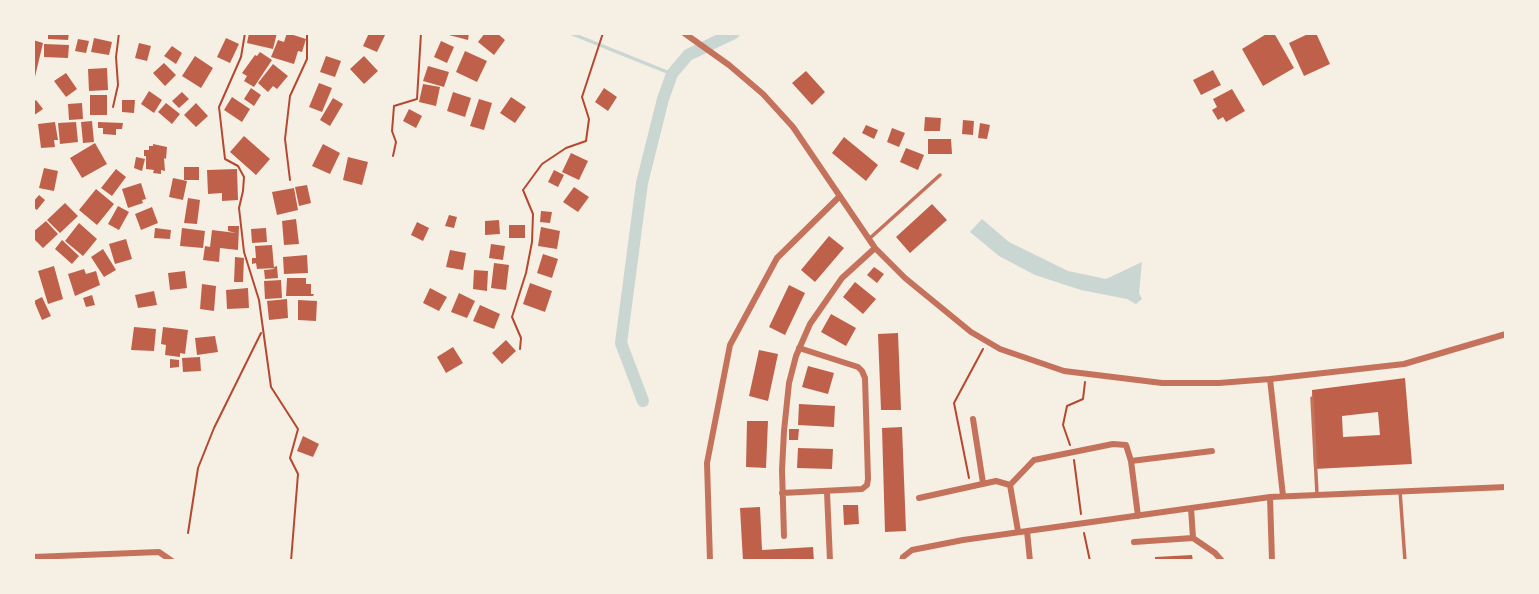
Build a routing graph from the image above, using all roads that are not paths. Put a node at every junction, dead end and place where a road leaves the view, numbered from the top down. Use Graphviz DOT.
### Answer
graph roads {
  1 [pos="684,33"];
  2 [pos="940,175"];
  3 [pos="839,197"];
  4 [pos="869,239"];
  5 [pos="875,248"];
  6 [pos="1506,334"];
  7 [pos="799,348"];
  8 [pos="1270,379"];
  9 [pos="1312,398"];
  10 [pos="973,419"];
  11 [pos="1212,451"];
  12 [pos="1131,461"];
  13 [pos="984,483"];
  14 [pos="1010,485"];
  15 [pos="1506,488"];
  16 [pos="1400,491"];
  17 [pos="827,492"];
  18 [pos="782,493"];
  19 [pos="1317,494"];
  20 [pos="1283,496"];
  21 [pos="1270,497"];
  22 [pos="919,498"];
  23 [pos="1191,508"];
  24 [pos="1138,516"];
  25 [pos="1018,531"];
  26 [pos="1027,531"];
  27 [pos="784,536"];
  28 [pos="1193,538"];
  29 [pos="1134,542"];
  30 [pos="33,557"];
  31 [pos="172,561"];
  32 [pos="710,561"];
  33 [pos="830,561"];
  34 [pos="902,561"];
  35 [pos="1030,561"];
  36 [pos="1222,561"];
  37 [pos="1272,561"];
  38 [pos="1405,561"];
  1 -- 3 [label="street"];
  2 -- 4 [label="lane"];
  3 -- 4 [label="street"];
  3 -- 32 [label="street"];
  4 -- 5 [label="street"];
  5 -- 7 [label="street"];
  5 -- 8 [label="street"];
  6 -- 8 [label="street"];
  7 -- 17 [label="street"];
  7 -- 18 [label="street"];
  8 -- 20 [label="street"];
  9 -- 19 [label="lane"];
  10 -- 13 [label="street"];
  11 -- 12 [label="street"];
  12 -- 14 [label="street"];
  12 -- 24 [label="street"];
  13 -- 14 [label="street"];
  13 -- 22 [label="street"];
  14 -- 25 [label="street"];
  15 -- 16 [label="street"];
  16 -- 19 [label="street"];
  16 -- 38 [label="lane"];
  17 -- 18 [label="street"];
  17 -- 33 [label="street"];
  18 -- 27 [label="street"];
  19 -- 20 [label="street"];
  20 -- 21 [label="street"];
  21 -- 23 [label="street"];
  21 -- 37 [label="street"];
  23 -- 24 [label="street"];
  23 -- 28 [label="street"];
  24 -- 26 [label="street"];
  25 -- 26 [label="street"];
  25 -- 34 [label="street"];
  26 -- 35 [label="street"];
  28 -- 29 [label="street"];
  28 -- 36 [label="street"];
  30 -- 31 [label="street"];
}
